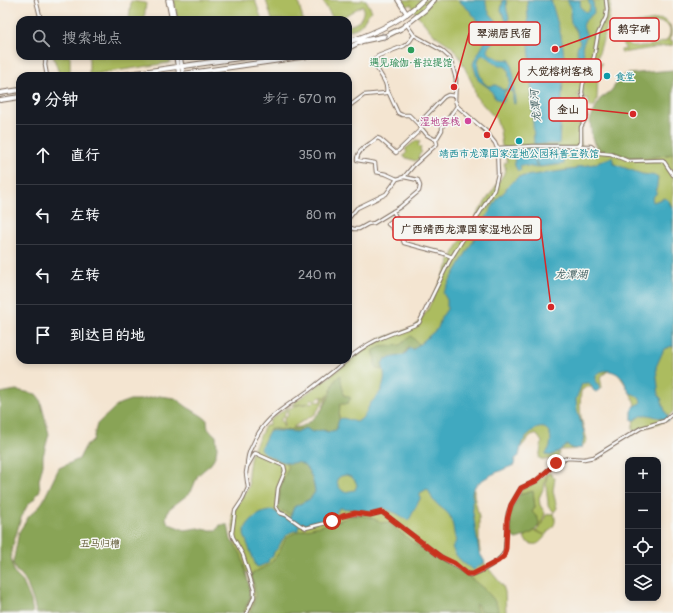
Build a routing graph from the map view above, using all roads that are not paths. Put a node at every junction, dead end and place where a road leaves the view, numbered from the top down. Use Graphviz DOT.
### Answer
graph roads {
  1 [pos="36,0"];
  2 [pos="168,0"];
  3 [pos="172,0"];
  4 [pos="398,0"];
  5 [pos="423,0"];
  6 [pos="434,0"];
  7 [pos="606,0"];
  8 [pos="407,14"];
  9 [pos="40,16"];
  10 [pos="171,16"];
  11 [pos="174,16"];
  12 [pos="407,25"];
  13 [pos="414,35"];
  14 [pos="352,40"];
  15 [pos="352,46"];
  16 [pos="46,60"];
  17 [pos="177,60"];
  18 [pos="180,60"];
  19 [pos="226,60"];
  20 [pos="280,60"];
  21 [pos="180,67"];
  22 [pos="46,72"];
  23 [pos="144,72"];
  24 [pos="181,72"];
  25 [pos="195,72"];
  26 [pos="387,90"];
  27 [pos="16,91"];
  28 [pos="0,93"];
  29 [pos="455,96"];
  30 [pos="16,98"];
  31 [pos="0,100"];
  32 [pos="352,104"];
  33 [pos="458,106"];
  34 [pos="418,124"];
  35 [pos="421,129"];
  36 [pos="436,140"];
  37 [pos="578,145"];
  38 [pos="497,148"];
  39 [pos="673,175"];
  40 [pos="404,177"];
  41 [pos="397,179"];
  42 [pos="393,211"];
  43 [pos="352,214"];
  44 [pos="352,228"];
  45 [pos="452,257"];
  46 [pos="352,355"];
  47 [pos="341,364"];
  48 [pos="673,413"];
  49 [pos="247,467"];
  50 [pos="247,613"];
  1 -- 9 [label="street"];
  2 -- 10 [label="main road"];
  3 -- 11 [label="main road"];
  4 -- 8 [label="main road"];
  5 -- 8 [label="main road"];
  6 -- 12 [label="main road"];
  7 -- 37 [label="street"];
  8 -- 14 [label="main road"];
  12 -- 13 [label="street"];
  15 -- 12 [label="main road, one-way"];
  13 -- 26 [label="street"];
  13 -- 29 [label="street"];
  16 -- 22 [label="street"];
  17 -- 21 [label="main road"];
  18 -- 21 [label="main road"];
  19 -- 21 [label="main road"];
  20 -- 25 [label="main road"];
  21 -- 23 [label="main road"];
  21 -- 24 [label="main road"];
  26 -- 32 [label="street"];
  26 -- 34 [label="street"];
  27 -- 28 [label="main road"];
  29 -- 33 [label="street"];
  29 -- 34 [label="street"];
  30 -- 31 [label="main road"];
  33 -- 36 [label="street"];
  33 -- 38 [label="street"];
  34 -- 35 [label="street"];
  35 -- 36 [label="street"];
  35 -- 41 [label="street"];
  36 -- 40 [label="street"];
  37 -- 38 [label="street"];
  37 -- 39 [label="street"];
  38 -- 45 [label="street"];
  40 -- 41 [label="street"];
  40 -- 42 [label="street"];
  41 -- 43 [label="street"];
  42 -- 44 [label="street"];
  42 -- 45 [label="street"];
  45 -- 46 [label="street"];
  47 -- 49 [label="street"];
  48 -- 49 [label="street"];
  49 -- 50 [label="street"];
}
